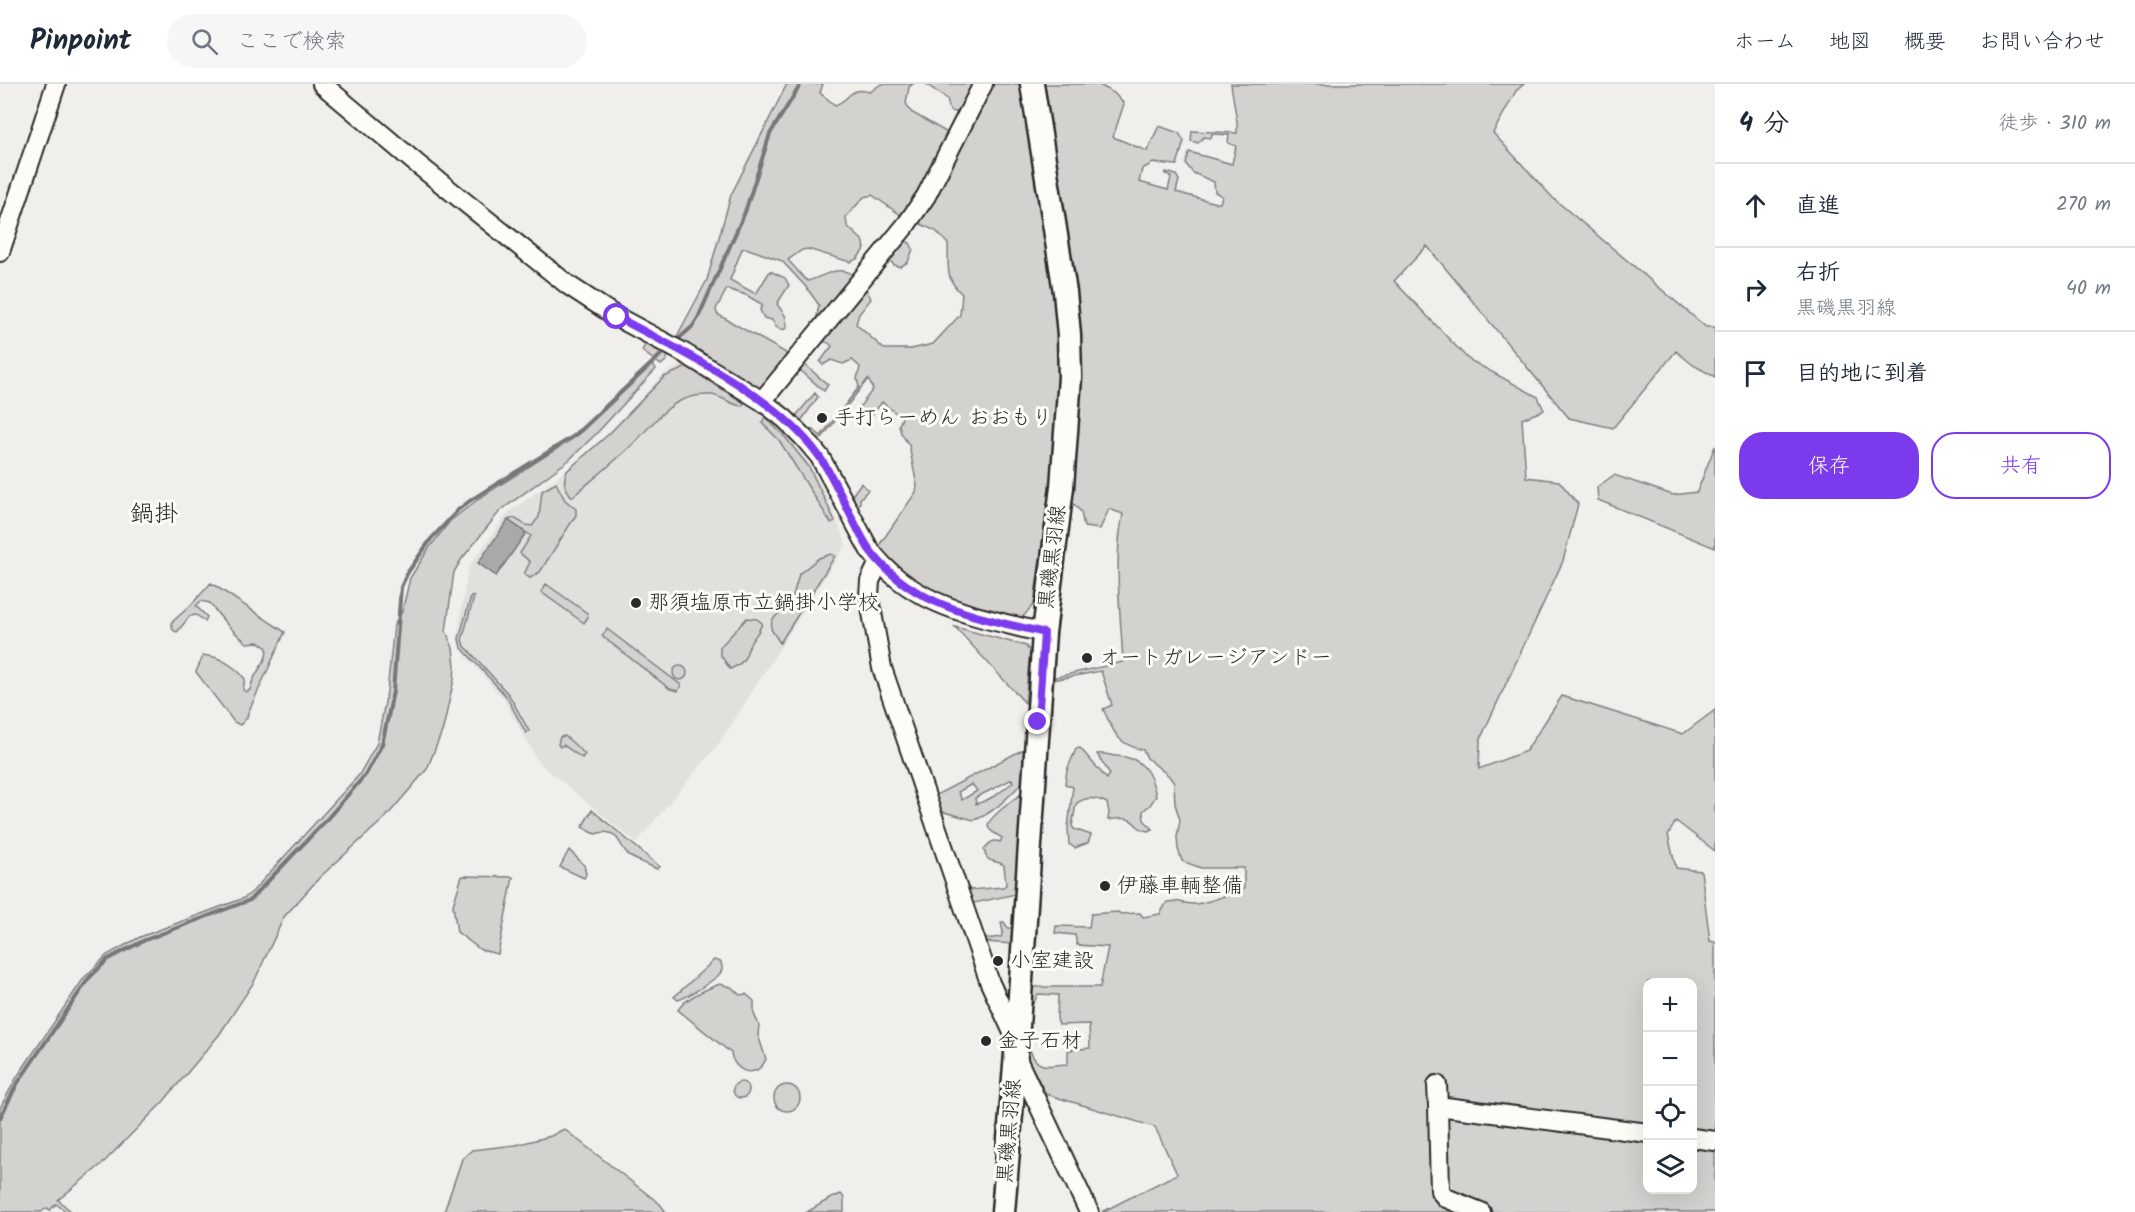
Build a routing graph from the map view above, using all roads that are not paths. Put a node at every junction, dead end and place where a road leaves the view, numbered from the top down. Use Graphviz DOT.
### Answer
graph roads {
  1 [pos="56,84"];
  2 [pos="322,84"];
  3 [pos="983,84"];
  4 [pos="1032,84"];
  5 [pos="0,252"];
  6 [pos="762,401"];
  7 [pos="879,562"];
  8 [pos="1044,633"];
  9 [pos="1017,1049"];
  10 [pos="1437,1085"];
  11 [pos="1438,1106"];
  12 [pos="1643,1132"];
  13 [pos="1697,1139"];
  14 [pos="1715,1141"];
  15 [pos="1003,1212"];
  16 [pos="1089,1212"];
  17 [pos="1481,1212"];
  1 -- 5 [label="street"];
  2 -- 6 [label="street"];
  3 -- 6 [label="street"];
  4 -- 8 [label="main road, 黒磯黒羽線"];
  6 -- 7 [label="street"];
  7 -- 8 [label="street"];
  7 -- 9 [label="street"];
  8 -- 9 [label="main road, 黒磯黒羽線"];
  9 -- 15 [label="main road, 黒磯黒羽線"];
  9 -- 16 [label="street"];
  10 -- 11 [label="street"];
  11 -- 12 [label="street"];
  11 -- 17 [label="street"];
  13 -- 14 [label="street"];
}
